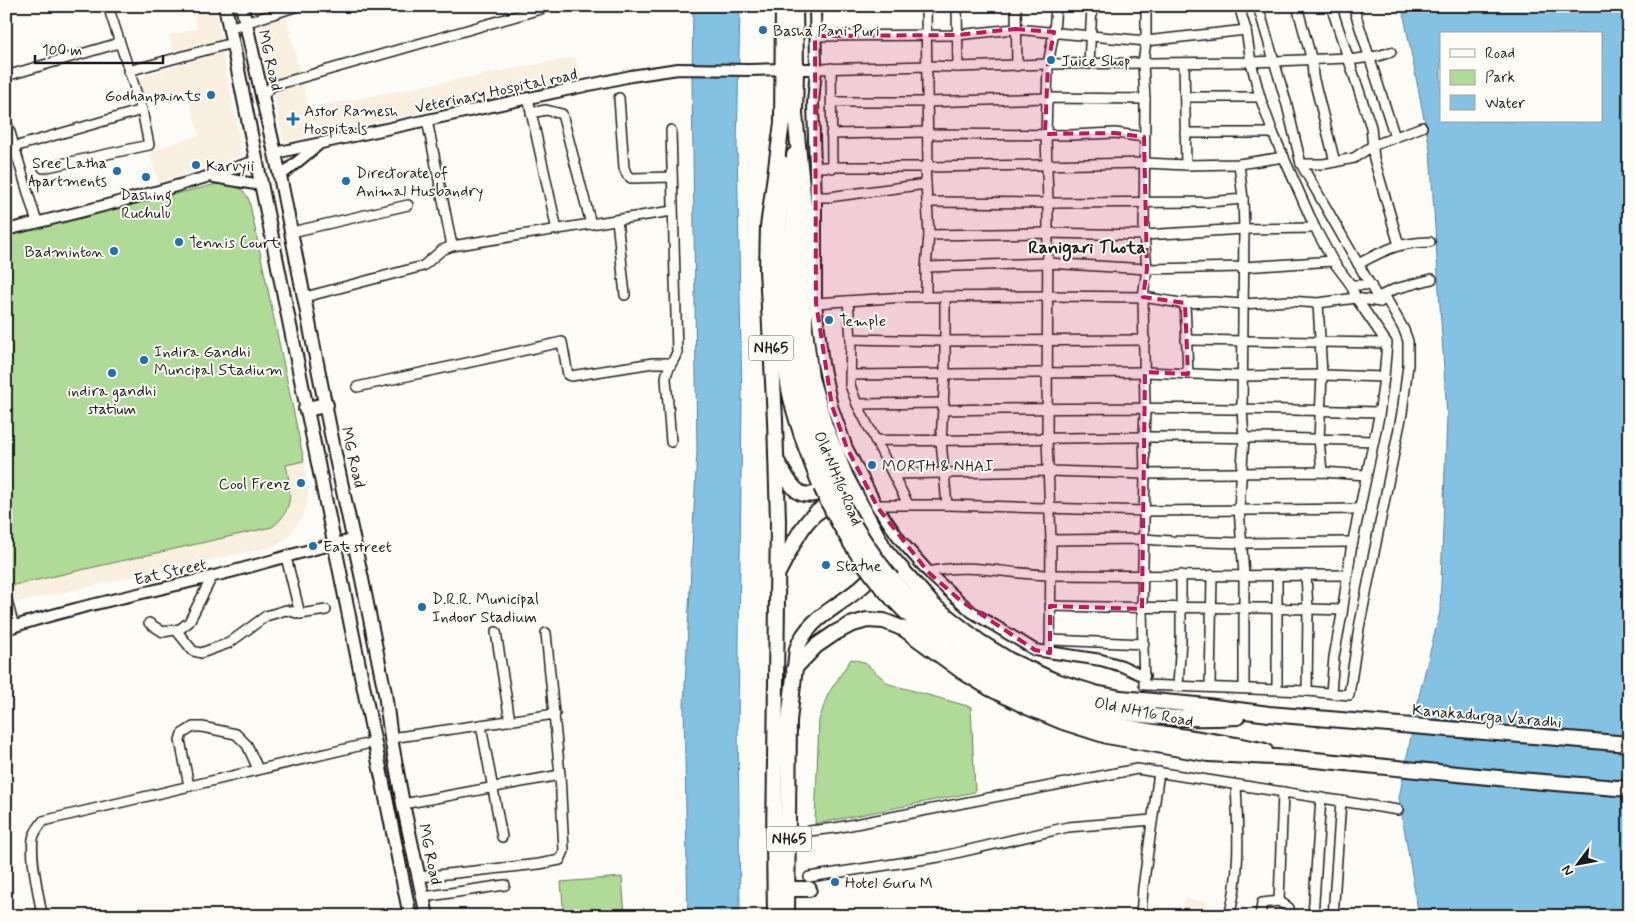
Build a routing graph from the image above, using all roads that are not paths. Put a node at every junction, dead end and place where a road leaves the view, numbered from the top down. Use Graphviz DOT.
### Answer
graph roads {
  1 [pos="108,6"];
  2 [pos="225,6"];
  3 [pos="242,6"];
  4 [pos="298,6"];
  5 [pos="550,6"];
  6 [pos="783,6"];
  7 [pos="795,6"];
  8 [pos="815,6"];
  9 [pos="926,6"];
  10 [pos="957,6"];
  11 [pos="1016,6"];
  12 [pos="1056,6"];
  13 [pos="1092,6"];
  14 [pos="1147,6"];
  15 [pos="1239,6"];
  16 [pos="1258,6"];
  17 [pos="1297,6"];
  18 [pos="1331,6"];
  19 [pos="1353,6"];
  20 [pos="245,22"];
  21 [pos="229,28"];
  22 [pos="1015,29"];
  23 [pos="1246,30"];
  24 [pos="1054,32"];
  25 [pos="927,35"];
  26 [pos="957,35"];
  27 [pos="1090,35"];
  28 [pos="815,36"];
  29 [pos="1146,41"];
  30 [pos="119,43"];
  31 [pos="232,43"];
  32 [pos="1392,52"];
  33 [pos="1369,58"];
  34 [pos="1348,59"];
  35 [pos="1274,61"];
  36 [pos="1312,61"];
  37 [pos="1251,62"];
  38 [pos="1143,63"];
  39 [pos="1184,63"];
  40 [pos="1048,64"];
  41 [pos="1089,64"];
  42 [pos="928,66"];
  43 [pos="1017,66"];
  44 [pos="958,67"];
  45 [pos="831,68"];
  46 [pos="790,69"];
  47 [pos="816,69"];
  48 [pos="128,71"];
  49 [pos="6,76"];
  50 [pos="262,96"];
  51 [pos="1184,97"];
  52 [pos="1260,97"];
  53 [pos="528,98"];
  54 [pos="619,98"];
  55 [pos="1047,98"];
  56 [pos="1146,99"];
  57 [pos="832,102"];
  58 [pos="927,102"];
  59 [pos="142,110"];
  60 [pos="531,113"];
  61 [pos="795,114"];
  62 [pos="6,119"];
  63 [pos="427,120"];
  64 [pos="782,124"];
  65 [pos="1381,125"];
  66 [pos="1392,125"];
  67 [pos="1422,127"];
  68 [pos="671,130"];
  69 [pos="927,133"];
  70 [pos="1185,133"];
  71 [pos="831,134"];
  72 [pos="1046,134"];
  73 [pos="1272,134"];
  74 [pos="1144,137"];
  75 [pos="1396,137"];
  76 [pos="321,142"];
  77 [pos="1372,146"];
  78 [pos="14,147"];
  79 [pos="275,153"];
  80 [pos="1284,157"];
  81 [pos="1300,160"];
  82 [pos="256,161"];
  83 [pos="1335,162"];
  84 [pos="1145,163"];
  85 [pos="1046,164"];
  86 [pos="1239,164"];
  87 [pos="1186,165"];
  88 [pos="816,167"];
  89 [pos="927,167"];
  90 [pos="42,168"];
  91 [pos="832,168"];
  92 [pos="280,176"];
  93 [pos="210,177"];
  94 [pos="672,177"];
  95 [pos="926,184"];
  96 [pos="260,185"];
  97 [pos="816,197"];
  98 [pos="1243,199"];
  99 [pos="927,202"];
  100 [pos="1144,202"];
  101 [pos="1048,203"];
  102 [pos="408,205"];
  103 [pos="672,211"];
  104 [pos="617,220"];
  105 [pos="36,223"];
  106 [pos="591,224"];
  107 [pos="1315,228"];
  108 [pos="1244,229"];
  109 [pos="6,230"];
  110 [pos="557,230"];
  111 [pos="292,232"];
  112 [pos="1046,233"];
  113 [pos="1144,235"];
  114 [pos="929,236"];
  115 [pos="1430,242"];
  116 [pos="1399,245"];
  117 [pos="452,246"];
  118 [pos="1333,261"];
  119 [pos="1046,263"];
  120 [pos="1358,264"];
  121 [pos="926,267"];
  122 [pos="1244,267"];
  123 [pos="1147,269"];
  124 [pos="1432,279"];
  125 [pos="1371,285"];
  126 [pos="1351,286"];
  127 [pos="625,294"];
  128 [pos="1047,296"];
  129 [pos="1143,296"];
  130 [pos="305,297"];
  131 [pos="926,297"];
  132 [pos="944,298"];
  133 [pos="1356,298"];
  134 [pos="1378,299"];
  135 [pos="848,301"];
  136 [pos="816,303"];
  137 [pos="1185,303"];
  138 [pos="1318,303"];
  139 [pos="1243,304"];
  140 [pos="851,338"];
  141 [pos="1145,340"];
  142 [pos="1186,340"];
  143 [pos="946,341"];
  144 [pos="1047,341"];
  145 [pos="1243,341"];
  146 [pos="1321,342"];
  147 [pos="1386,343"];
  148 [pos="672,364"];
  149 [pos="1145,372"];
  150 [pos="1047,373"];
  151 [pos="945,374"];
  152 [pos="1188,374"];
  153 [pos="850,375"];
  154 [pos="1322,375"];
  155 [pos="1243,376"];
  156 [pos="1384,377"];
  157 [pos="357,387"];
  158 [pos="326,404"];
  159 [pos="857,404"];
  160 [pos="944,407"];
  161 [pos="1048,408"];
  162 [pos="306,409"];
  163 [pos="1145,409"];
  164 [pos="1242,409"];
  165 [pos="1319,410"];
  166 [pos="1378,412"];
  167 [pos="1144,437"];
  168 [pos="1244,438"];
  169 [pos="1319,439"];
  170 [pos="875,440"];
  171 [pos="1048,440"];
  172 [pos="941,441"];
  173 [pos="1372,441"];
  174 [pos="671,442"];
  175 [pos="777,461"];
  176 [pos="1049,471"];
  177 [pos="1322,472"];
  178 [pos="944,473"];
  179 [pos="893,474"];
  180 [pos="1145,474"];
  181 [pos="1240,474"];
  182 [pos="1366,475"];
  183 [pos="846,477"];
  184 [pos="826,484"];
  185 [pos="908,504"];
  186 [pos="876,505"];
  187 [pos="947,505"];
  188 [pos="860,506"];
  189 [pos="1050,508"];
  190 [pos="1360,508"];
  191 [pos="1240,509"];
  192 [pos="1145,510"];
  193 [pos="1144,539"];
  194 [pos="354,540"];
  195 [pos="1051,540"];
  196 [pos="1243,542"];
  197 [pos="1354,542"];
  198 [pos="333,544"];
  199 [pos="885,550"];
  200 [pos="286,557"];
  201 [pos="928,572"];
  202 [pos="778,574"];
  203 [pos="1049,575"];
  204 [pos="1143,575"];
  205 [pos="1181,575"];
  206 [pos="1212,575"];
  207 [pos="1244,575"];
  208 [pos="1277,575"];
  209 [pos="1306,575"];
  210 [pos="1348,575"];
  211 [pos="212,577"];
  212 [pos="887,583"];
  213 [pos="6,597"];
  214 [pos="1050,606"];
  215 [pos="1244,607"];
  216 [pos="1181,608"];
  217 [pos="1212,608"];
  218 [pos="1277,608"];
  219 [pos="1142,609"];
  220 [pos="1308,609"];
  221 [pos="326,610"];
  222 [pos="1342,610"];
  223 [pos="300,614"];
  224 [pos="149,623"];
  225 [pos="10,628"];
  226 [pos="176,630"];
  227 [pos="496,632"];
  228 [pos="546,633"];
  229 [pos="1051,640"];
  230 [pos="1144,644"];
  231 [pos="777,645"];
  232 [pos="797,648"];
  233 [pos="1050,653"];
  234 [pos="794,669"];
  235 [pos="1144,676"];
  236 [pos="1178,685"];
  237 [pos="1210,686"];
  238 [pos="1244,688"];
  239 [pos="1277,689"];
  240 [pos="1307,691"];
  241 [pos="1331,693"];
  242 [pos="555,714"];
  243 [pos="1268,714"];
  244 [pos="510,721"];
  245 [pos="481,725"];
  246 [pos="391,738"];
  247 [pos="375,742"];
  248 [pos="1629,744"];
  249 [pos="1295,758"];
  250 [pos="258,769"];
  251 [pos="1158,772"];
  252 [pos="560,775"];
  253 [pos="1236,784"];
  254 [pos="189,786"];
  255 [pos="491,787"];
  256 [pos="1629,789"];
  257 [pos="1283,792"];
  258 [pos="1321,798"];
  259 [pos="1341,801"];
  260 [pos="403,804"];
  261 [pos="1398,810"];
  262 [pos="1152,820"];
  263 [pos="810,831"];
  264 [pos="502,837"];
  265 [pos="419,877"];
  266 [pos="809,883"];
  267 [pos="505,885"];
  268 [pos="788,889"];
  269 [pos="424,897"];
  270 [pos="1279,902"];
  271 [pos="42,916"];
  272 [pos="410,916"];
  273 [pos="427,916"];
  274 [pos="775,916"];
  275 [pos="788,916"];
  276 [pos="1141,916"];
  277 [pos="1229,916"];
  278 [pos="1260,916"];
  279 [pos="1288,916"];
  280 [pos="1313,916"];
  281 [pos="1333,916"];
  1 -- 30 [label="street"];
  2 -- 21 [label="main road, MG Road"];
  3 -- 20 [label="main road, MG Road"];
  4 -- 20 [label="street"];
  5 -- 50 [label="street"];
  6 -- 46 [label="main road, NH65"];
  7 -- 46 [label="main road, NH65"];
  8 -- 28 [label="street"];
  9 -- 25 [label="street"];
  10 -- 26 [label="street"];
  11 -- 22 [label="street"];
  12 -- 24 [label="street"];
  13 -- 27 [label="street"];
  14 -- 29 [label="street"];
  15 -- 23 [label="street"];
  16 -- 35 [label="street"];
  17 -- 36 [label="street"];
  18 -- 34 [label="street"];
  19 -- 33 [label="street"];
  20 -- 21 [label="street"];
  20 -- 50 [label="main road, MG Road"];
  21 -- 31 [label="main road, MG Road"];
  22 -- 24 [label="street"];
  22 -- 26 [label="street"];
  22 -- 43 [label="street"];
  23 -- 29 [label="street"];
  23 -- 37 [label="street"];
  24 -- 27 [label="street"];
  24 -- 40 [label="street"];
  25 -- 26 [label="street"];
  25 -- 28 [label="street"];
  25 -- 42 [label="street"];
  26 -- 44 [label="street"];
  27 -- 29 [label="street"];
  27 -- 41 [label="street"];
  28 -- 47 [label="street"];
  29 -- 38 [label="street"];
  30 -- 48 [label="street"];
  30 -- 49 [label="street"];
  31 -- 48 [label="street"];
  31 -- 82 [label="main road, MG Road"];
  32 -- 33 [label="street"];
  33 -- 34 [label="street"];
  33 -- 66 [label="street"];
  34 -- 36 [label="street"];
  34 -- 77 [label="street"];
  35 -- 36 [label="street"];
  35 -- 37 [label="street"];
  35 -- 81 [label="street"];
  36 -- 83 [label="street"];
  37 -- 39 [label="street"];
  37 -- 52 [label="street"];
  38 -- 39 [label="street"];
  38 -- 41 [label="street"];
  38 -- 56 [label="street"];
  39 -- 51 [label="street"];
  40 -- 41 [label="street"];
  40 -- 43 [label="street"];
  40 -- 55 [label="street"];
  42 -- 44 [label="street"];
  42 -- 45 [label="street"];
  42 -- 58 [label="street"];
  43 -- 44 [label="street"];
  45 -- 47 [label="street"];
  45 -- 57 [label="street"];
  46 -- 47 [label="street, Veterinary Hospital road"];
  46 -- 53 [label="street, Veterinary Hospital road"];
  46 -- 61 [label="main road, NH65"];
  46 -- 64 [label="main road, NH65"];
  47 -- 88 [label="street"];
  48 -- 59 [label="street"];
  50 -- 79 [label="main road, MG Road"];
  51 -- 52 [label="street"];
  51 -- 70 [label="street"];
  52 -- 73 [label="street"];
  53 -- 60 [label="street"];
  53 -- 63 [label="street, Veterinary Hospital road"];
  54 -- 94 [label="street"];
  55 -- 56 [label="street"];
  55 -- 58 [label="street"];
  55 -- 72 [label="street"];
  56 -- 74 [label="street"];
  57 -- 58 [label="street"];
  57 -- 71 [label="street"];
  58 -- 69 [label="street"];
  59 -- 78 [label="street"];
  59 -- 90 [label="street"];
  60 -- 106 [label="street"];
  60 -- 110 [label="street"];
  61 -- 183 [label="main road, NH65"];
  61 -- 184 [label="main road, Old NH16 Road"];
  62 -- 78 [label="street"];
  63 -- 76 [label="street, Veterinary Hospital road"];
  63 -- 117 [label="street"];
  64 -- 175 [label="main road, NH65"];
  64 -- 184 [label="main road, Old NH16 Road"];
  65 -- 66 [label="street"];
  66 -- 75 [label="street"];
  67 -- 75 [label="street"];
  68 -- 94 [label="street"];
  69 -- 71 [label="street"];
  69 -- 72 [label="street"];
  69 -- 89 [label="street"];
  70 -- 73 [label="street"];
  70 -- 87 [label="street"];
  71 -- 91 [label="street"];
  72 -- 74 [label="street"];
  72 -- 85 [label="street"];
  73 -- 80 [label="street"];
  74 -- 84 [label="street"];
  75 -- 77 [label="street"];
  76 -- 79 [label="street, Veterinary Hospital road"];
  76 -- 92 [label="street"];
  77 -- 83 [label="street"];
  77 -- 116 [label="street"];
  78 -- 105 [label="street"];
  79 -- 92 [label="main road, MG Road"];
  80 -- 81 [label="street"];
  80 -- 86 [label="street"];
  80 -- 107 [label="street"];
  81 -- 83 [label="street"];
  81 -- 120 [label="street"];
  82 -- 93 [label="street"];
  82 -- 96 [label="main road, MG Road"];
  84 -- 85 [label="street"];
  84 -- 87 [label="street"];
  84 -- 100 [label="street"];
  85 -- 89 [label="street"];
  85 -- 101 [label="street"];
  86 -- 87 [label="street"];
  86 -- 98 [label="street"];
  88 -- 91 [label="street"];
  88 -- 97 [label="street"];
  89 -- 91 [label="street"];
  89 -- 95 [label="street"];
  92 -- 111 [label="main road, MG Road"];
  93 -- 96 [label="street"];
  93 -- 105 [label="street"];
  94 -- 103 [label="street"];
  95 -- 97 [label="street"];
  95 -- 99 [label="street"];
  96 -- 162 [label="main road, MG Road"];
  97 -- 136 [label="street"];
  98 -- 100 [label="street"];
  98 -- 108 [label="street"];
  99 -- 101 [label="street"];
  99 -- 114 [label="street"];
  100 -- 101 [label="street"];
  100 -- 113 [label="street"];
  101 -- 112 [label="street"];
  102 -- 111 [label="street"];
  103 -- 104 [label="street"];
  103 -- 148 [label="street"];
  104 -- 106 [label="street"];
  104 -- 127 [label="street"];
  105 -- 109 [label="street"];
  106 -- 110 [label="street"];
  107 -- 108 [label="street"];
  107 -- 118 [label="street"];
  108 -- 113 [label="street"];
  108 -- 122 [label="street"];
  110 -- 117 [label="street"];
  111 -- 130 [label="main road, MG Road"];
  112 -- 113 [label="street"];
  112 -- 114 [label="street"];
  112 -- 119 [label="street"];
  113 -- 123 [label="street"];
  114 -- 121 [label="street"];
  115 -- 116 [label="street"];
  116 -- 120 [label="street"];
  117 -- 130 [label="street"];
  118 -- 122 [label="street"];
  118 -- 126 [label="street"];
  119 -- 121 [label="street"];
  119 -- 123 [label="street"];
  119 -- 128 [label="street"];
  120 -- 125 [label="street"];
  121 -- 131 [label="street"];
  122 -- 123 [label="street"];
  122 -- 139 [label="street"];
  123 -- 129 [label="street"];
  124 -- 134 [label="street"];
  125 -- 126 [label="street"];
  125 -- 134 [label="street"];
  126 -- 133 [label="street"];
  128 -- 129 [label="street"];
  128 -- 132 [label="street"];
  128 -- 144 [label="street"];
  129 -- 137 [label="street"];
  129 -- 141 [label="street"];
  130 -- 158 [label="main road, MG Road"];
  131 -- 132 [label="street"];
  131 -- 135 [label="street"];
  132 -- 143 [label="street"];
  133 -- 134 [label="street"];
  133 -- 138 [label="street"];
  133 -- 147 [label="street"];
  134 -- 241 [label="street"];
  135 -- 136 [label="street"];
  135 -- 140 [label="street"];
  136 -- 186 [label="street"];
  137 -- 139 [label="street"];
  137 -- 142 [label="street"];
  138 -- 139 [label="street"];
  138 -- 146 [label="street"];
  139 -- 145 [label="street"];
  140 -- 143 [label="street"];
  140 -- 153 [label="street"];
  141 -- 144 [label="street"];
  141 -- 149 [label="street"];
  142 -- 145 [label="street"];
  142 -- 152 [label="street"];
  143 -- 144 [label="street"];
  143 -- 151 [label="street"];
  144 -- 150 [label="street"];
  145 -- 146 [label="street"];
  145 -- 155 [label="street"];
  146 -- 147 [label="street"];
  146 -- 154 [label="street"];
  147 -- 156 [label="street"];
  148 -- 157 [label="street"];
  148 -- 174 [label="street"];
  149 -- 150 [label="street"];
  149 -- 152 [label="street"];
  149 -- 163 [label="street"];
  150 -- 151 [label="street"];
  150 -- 161 [label="street"];
  151 -- 153 [label="street"];
  151 -- 160 [label="street"];
  152 -- 155 [label="street"];
  153 -- 159 [label="street"];
  154 -- 155 [label="street"];
  154 -- 156 [label="street"];
  154 -- 165 [label="street"];
  155 -- 164 [label="street"];
  156 -- 166 [label="street"];
  158 -- 162 [label="main road"];
  158 -- 194 [label="main road, MG Road"];
  159 -- 160 [label="street"];
  159 -- 170 [label="street"];
  160 -- 161 [label="street"];
  160 -- 172 [label="street"];
  161 -- 163 [label="street"];
  161 -- 171 [label="street"];
  162 -- 198 [label="main road, MG Road"];
  163 -- 164 [label="street"];
  163 -- 167 [label="street"];
  164 -- 165 [label="street"];
  164 -- 168 [label="street"];
  165 -- 166 [label="street"];
  165 -- 169 [label="street"];
  166 -- 173 [label="street"];
  167 -- 168 [label="street"];
  167 -- 171 [label="street"];
  167 -- 180 [label="street"];
  168 -- 169 [label="street"];
  168 -- 181 [label="street"];
  169 -- 173 [label="street"];
  169 -- 177 [label="street"];
  170 -- 172 [label="street"];
  170 -- 179 [label="street"];
  171 -- 172 [label="street"];
  171 -- 176 [label="street"];
  172 -- 178 [label="street"];
  173 -- 182 [label="street"];
  175 -- 183 [label="main road"];
  175 -- 202 [label="main road, NH65"];
  176 -- 178 [label="street"];
  176 -- 180 [label="street"];
  176 -- 189 [label="street"];
  177 -- 181 [label="street"];
  177 -- 182 [label="street"];
  178 -- 179 [label="street"];
  178 -- 187 [label="street"];
  179 -- 185 [label="street"];
  180 -- 181 [label="street"];
  180 -- 192 [label="street"];
  181 -- 191 [label="street"];
  182 -- 190 [label="street"];
  183 -- 188 [label="main road, NH65"];
  184 -- 212 [label="main road, Old NH16 Road, bridge"];
  185 -- 186 [label="street"];
  185 -- 187 [label="street"];
  186 -- 201 [label="street"];
  187 -- 189 [label="street"];
  188 -- 199 [label="main road, NH65"];
  188 -- 202 [label="main road"];
  189 -- 192 [label="street"];
  189 -- 195 [label="street"];
  190 -- 191 [label="street"];
  190 -- 197 [label="street"];
  191 -- 192 [label="street"];
  191 -- 196 [label="street"];
  192 -- 193 [label="street"];
  193 -- 195 [label="street"];
  193 -- 196 [label="street"];
  193 -- 204 [label="street"];
  194 -- 198 [label="street, Eat Street"];
  194 -- 246 [label="main road, MG Road"];
  195 -- 203 [label="street"];
  196 -- 197 [label="street"];
  196 -- 207 [label="street"];
  197 -- 210 [label="street"];
  198 -- 200 [label="street, Eat Street"];
  198 -- 247 [label="main road, MG Road"];
  199 -- 232 [label="main road, NH65"];
  199 -- 243 [label="main road"];
  200 -- 211 [label="street, Eat Street"];
  200 -- 223 [label="street"];
  201 -- 203 [label="street"];
  201 -- 233 [label="street"];
  202 -- 231 [label="main road, NH65"];
  203 -- 204 [label="street"];
  203 -- 214 [label="street"];
  204 -- 205 [label="street"];
  204 -- 219 [label="street"];
  205 -- 206 [label="street"];
  205 -- 216 [label="street"];
  206 -- 207 [label="street"];
  206 -- 217 [label="street"];
  207 -- 208 [label="street"];
  207 -- 215 [label="street"];
  208 -- 209 [label="street"];
  208 -- 218 [label="street"];
  209 -- 210 [label="street"];
  209 -- 220 [label="street"];
  210 -- 222 [label="street"];
  211 -- 225 [label="street, Eat Street"];
  211 -- 226 [label="street"];
  212 -- 243 [label="main road, Old NH16 Road"];
  212 -- 249 [label="main road, Old NH16 Road"];
  213 -- 225 [label="street"];
  214 -- 219 [label="street"];
  214 -- 229 [label="street"];
  215 -- 217 [label="street"];
  215 -- 218 [label="street"];
  215 -- 238 [label="street"];
  216 -- 217 [label="street"];
  216 -- 219 [label="street"];
  216 -- 236 [label="street"];
  217 -- 237 [label="street"];
  218 -- 220 [label="street"];
  218 -- 239 [label="street"];
  219 -- 230 [label="street"];
  220 -- 222 [label="street"];
  220 -- 240 [label="street"];
  221 -- 223 [label="street"];
  222 -- 241 [label="street"];
  223 -- 226 [label="street"];
  224 -- 226 [label="street"];
  227 -- 244 [label="street"];
  228 -- 242 [label="street"];
  229 -- 230 [label="street"];
  229 -- 233 [label="street"];
  230 -- 235 [label="street"];
  231 -- 232 [label="main road"];
  231 -- 274 [label="main road, NH65"];
  232 -- 234 [label="main road, NH65"];
  233 -- 235 [label="street"];
  234 -- 249 [label="main road"];
  234 -- 268 [label="main road, NH65"];
  235 -- 236 [label="street"];
  236 -- 237 [label="street"];
  237 -- 238 [label="street"];
  238 -- 239 [label="street"];
  239 -- 240 [label="street"];
  240 -- 241 [label="street"];
  242 -- 244 [label="street"];
  242 -- 252 [label="street"];
  243 -- 248 [label="main road, Kanakadurga Varadhi"];
  244 -- 245 [label="street"];
  245 -- 246 [label="street"];
  245 -- 255 [label="street"];
  246 -- 260 [label="main road, MG Road"];
  247 -- 250 [label="street"];
  247 -- 272 [label="main road, MG Road"];
  249 -- 256 [label="main road"];
  250 -- 254 [label="street"];
  250 -- 254 [label="street"];
  251 -- 253 [label="street"];
  251 -- 262 [label="street"];
  251 -- 263 [label="street"];
  252 -- 255 [label="street"];
  252 -- 265 [label="street"];
  253 -- 257 [label="street"];
  253 -- 277 [label="street"];
  254 -- 271 [label="street"];
  255 -- 260 [label="street"];
  255 -- 264 [label="street"];
  257 -- 258 [label="street"];
  257 -- 270 [label="street"];
  258 -- 259 [label="street"];
  258 -- 280 [label="street"];
  259 -- 261 [label="street"];
  259 -- 281 [label="street"];
  260 -- 265 [label="main road, MG Road"];
  262 -- 266 [label="street"];
  262 -- 276 [label="street"];
  265 -- 269 [label="main road, MG Road"];
  266 -- 268 [label="main road"];
  267 -- 269 [label="street"];
  268 -- 275 [label="main road, NH65"];
  269 -- 273 [label="main road, MG Road"];
  270 -- 278 [label="street"];
  270 -- 279 [label="street"];
}
